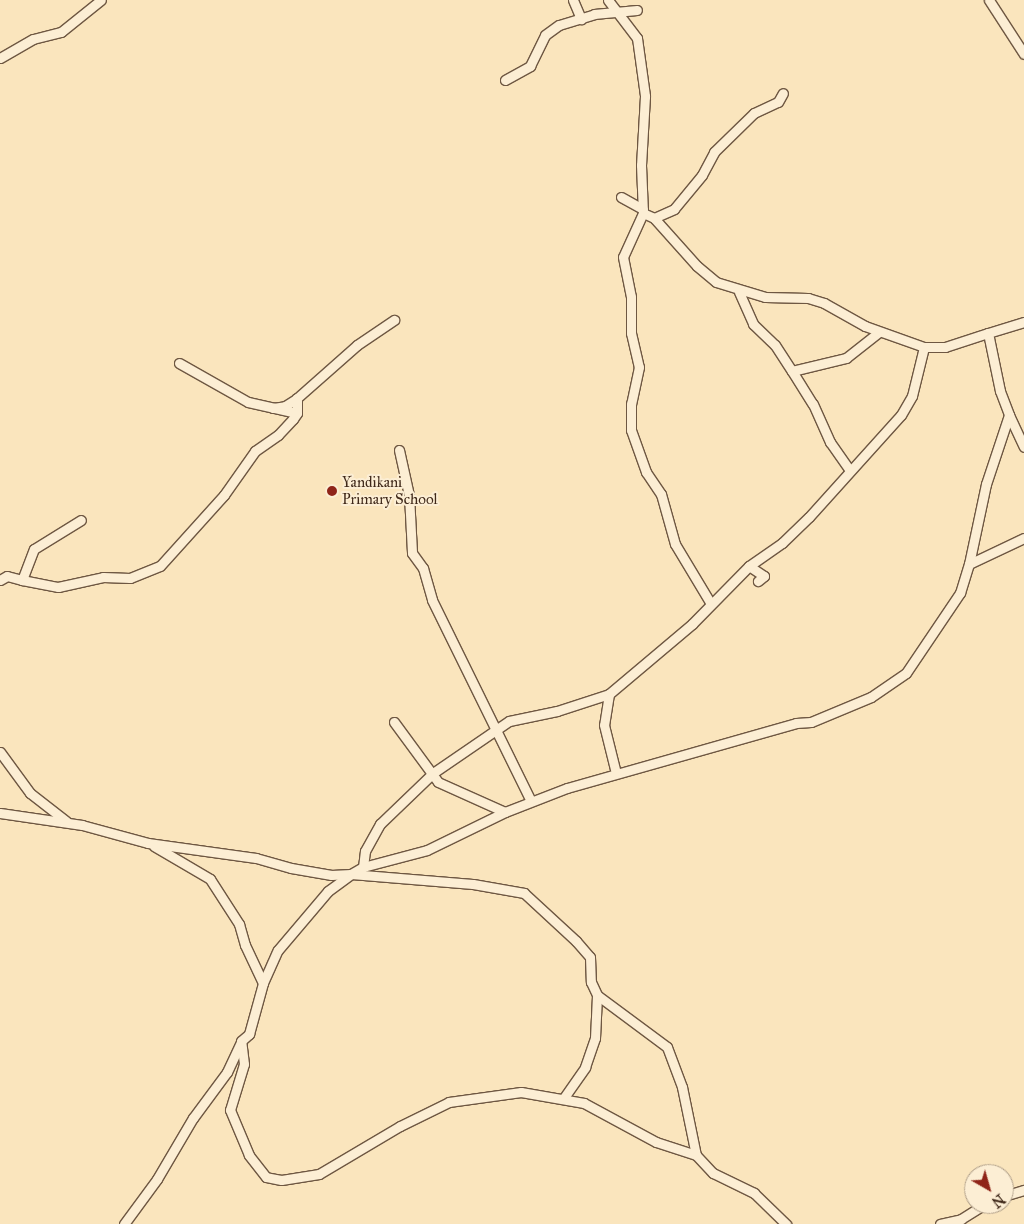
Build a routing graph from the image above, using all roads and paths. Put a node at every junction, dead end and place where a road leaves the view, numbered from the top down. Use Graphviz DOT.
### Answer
graph roads {
  1 [pos="101,0"];
  2 [pos="573,0"];
  3 [pos="608,0"];
  4 [pos="990,0"];
  5 [pos="637,10"];
  6 [pos="615,12"];
  7 [pos="581,19"];
  8 [pos="1024,54"];
  9 [pos="0,58"];
  10 [pos="505,80"];
  11 [pos="784,93"];
  12 [pos="622,196"];
  13 [pos="643,211"];
  14 [pos="654,218"];
  15 [pos="739,292"];
  16 [pos="394,320"];
  17 [pos="1024,322"];
  18 [pos="879,332"];
  19 [pos="988,333"];
  20 [pos="924,347"];
  21 [pos="179,363"];
  22 [pos="792,371"];
  23 [pos="297,398"];
  24 [pos="273,408"];
  25 [pos="297,413"];
  26 [pos="1010,415"];
  27 [pos="1024,447"];
  28 [pos="399,450"];
  29 [pos="849,469"];
  30 [pos="81,520"];
  31 [pos="1024,538"];
  32 [pos="969,564"];
  33 [pos="749,566"];
  34 [pos="0,580"];
  35 [pos="22,580"];
  36 [pos="758,581"];
  37 [pos="711,604"];
  38 [pos="609,694"];
  39 [pos="394,722"];
  40 [pos="495,730"];
  41 [pos="0,752"];
  42 [pos="433,773"];
  43 [pos="616,773"];
  44 [pos="531,801"];
  45 [pos="505,812"];
  46 [pos="0,813"];
  47 [pos="70,824"];
  48 [pos="148,843"];
  49 [pos="363,867"];
  50 [pos="351,874"];
  51 [pos="263,983"];
  52 [pos="596,995"];
  53 [pos="241,1042"];
  54 [pos="563,1099"];
  55 [pos="696,1154"];
  56 [pos="969,1214"];
  57 [pos="128,1222"];
  58 [pos="786,1224"];
  59 [pos="940,1224"];
  1 -- 9 [label="street"];
  2 -- 7 [label="street"];
  3 -- 6 [label="street"];
  4 -- 8 [label="street"];
  5 -- 6 [label="street"];
  6 -- 7 [label="street"];
  6 -- 13 [label="street"];
  7 -- 10 [label="street"];
  11 -- 14 [label="street"];
  12 -- 13 [label="street"];
  13 -- 14 [label="street"];
  13 -- 37 [label="street"];
  14 -- 15 [label="street"];
  15 -- 18 [label="street"];
  15 -- 22 [label="street"];
  16 -- 23 [label="street"];
  17 -- 19 [label="street"];
  18 -- 20 [label="street"];
  18 -- 22 [label="street"];
  19 -- 20 [label="street"];
  19 -- 26 [label="street"];
  20 -- 29 [label="street"];
  21 -- 24 [label="street"];
  22 -- 29 [label="street"];
  23 -- 24 [label="street"];
  23 -- 25 [label="street"];
  24 -- 25 [label="street"];
  25 -- 35 [label="street"];
  26 -- 27 [label="street"];
  26 -- 32 [label="street"];
  28 -- 40 [label="street"];
  29 -- 33 [label="street"];
  30 -- 35 [label="street"];
  31 -- 32 [label="street"];
  32 -- 43 [label="street"];
  33 -- 36 [label="street"];
  33 -- 37 [label="street"];
  34 -- 35 [label="street"];
  37 -- 38 [label="street"];
  38 -- 40 [label="street"];
  38 -- 43 [label="street"];
  39 -- 42 [label="street"];
  40 -- 42 [label="street"];
  40 -- 44 [label="street"];
  41 -- 47 [label="street"];
  42 -- 45 [label="street"];
  42 -- 49 [label="street"];
  43 -- 44 [label="street"];
  44 -- 45 [label="street"];
  45 -- 49 [label="street"];
  46 -- 47 [label="street"];
  47 -- 48 [label="street"];
  48 -- 50 [label="street"];
  48 -- 51 [label="street"];
  49 -- 50 [label="street"];
  50 -- 51 [label="street"];
  50 -- 52 [label="street"];
  51 -- 53 [label="street"];
  52 -- 54 [label="street"];
  52 -- 55 [label="street"];
  53 -- 54 [label="street"];
  53 -- 57 [label="street"];
  54 -- 55 [label="street"];
  55 -- 58 [label="street"];
  56 -- 59 [label="street"];
}
